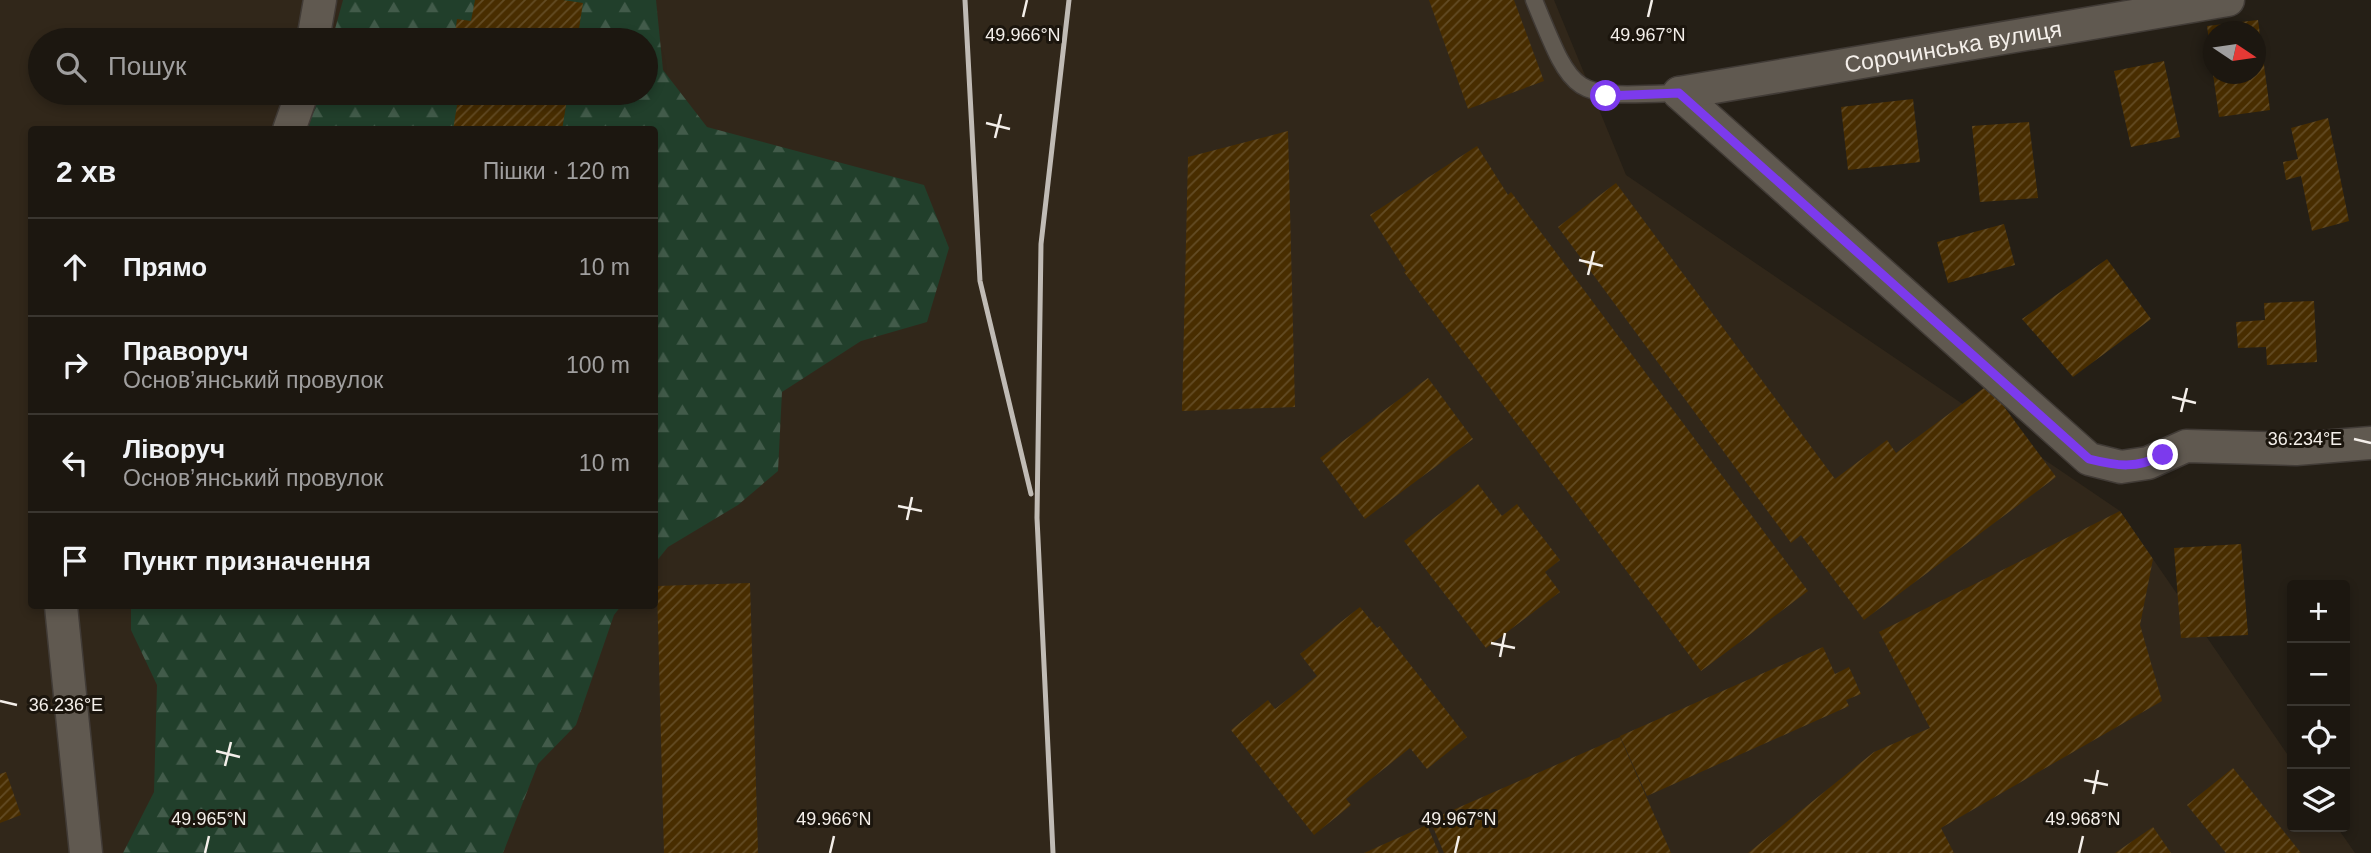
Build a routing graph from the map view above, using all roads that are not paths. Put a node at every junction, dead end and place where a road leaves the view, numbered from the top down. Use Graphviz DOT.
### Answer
graph roads {
  1 [pos="320,0"];
  2 [pos="1534,0"];
  3 [pos="2228,0"];
  4 [pos="315,28"];
  5 [pos="1679,93"];
  6 [pos="298,105"];
  7 [pos="290,126"];
  8 [pos="2371,443"];
  9 [pos="61,609"];
  10 [pos="86,853"];
  1 -- 4 [label="street"];
  2 -- 5 [label="lane"];
  3 -- 5 [label="street, Сорочинська вулиця"];
  5 -- 8 [label="street"];
  6 -- 7 [label="street"];
  9 -- 10 [label="street"];
}
